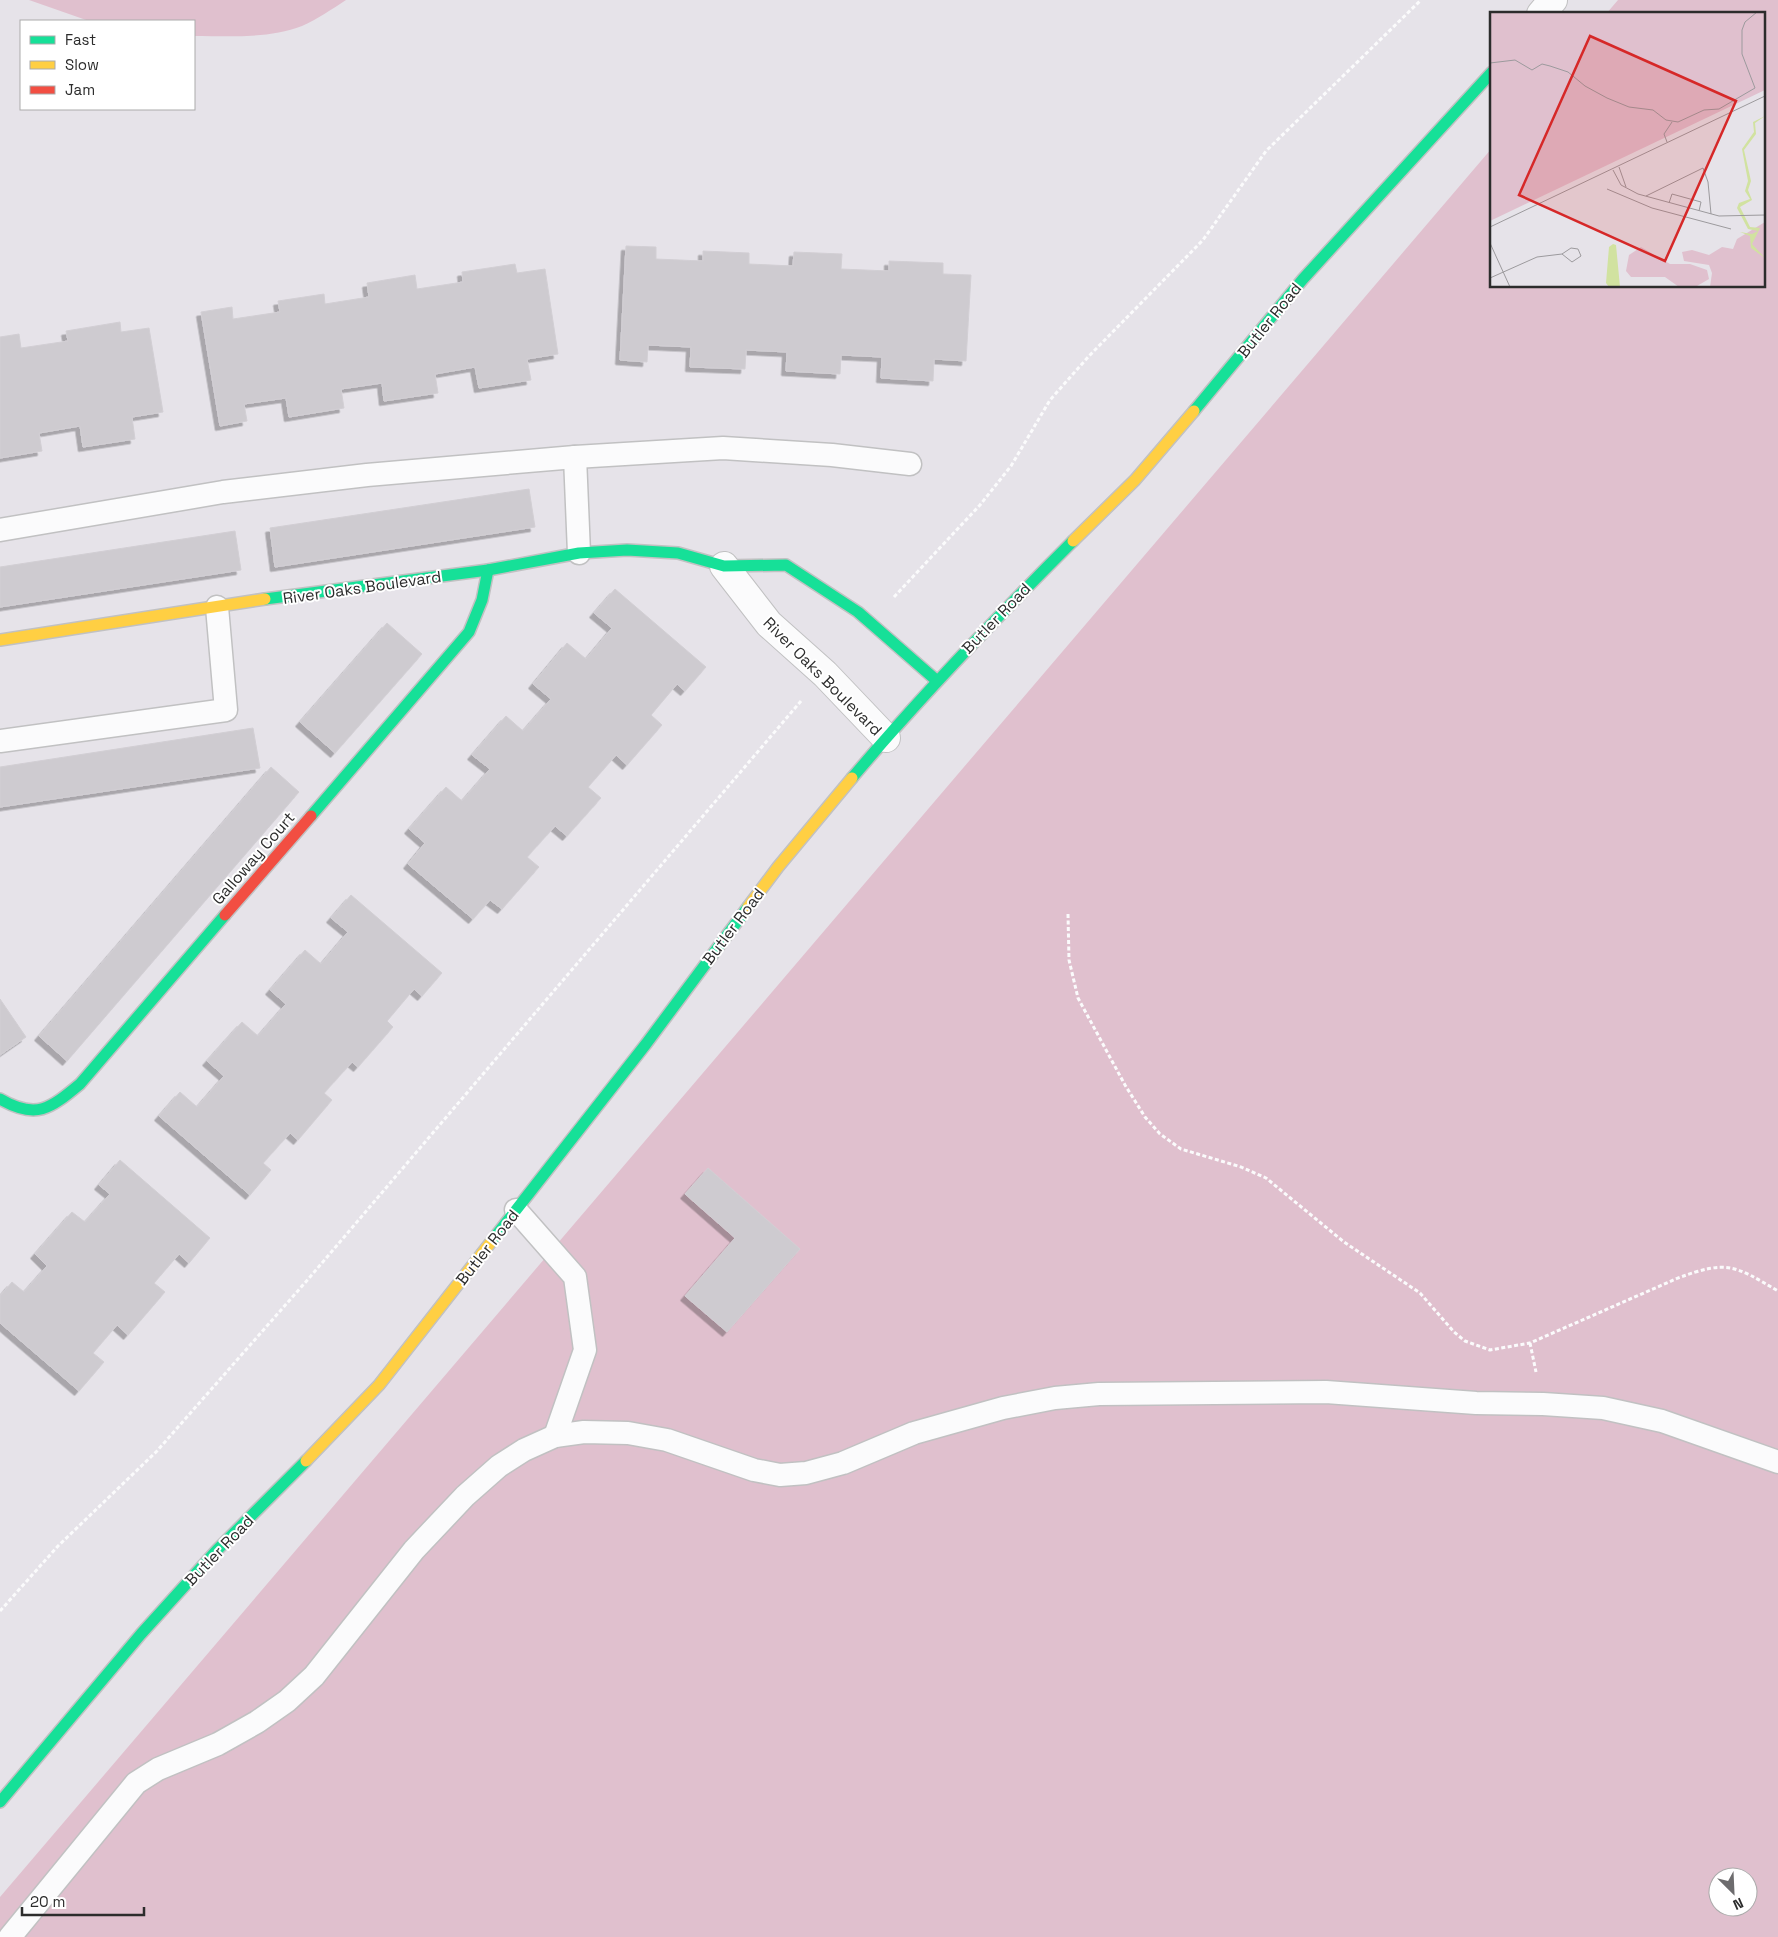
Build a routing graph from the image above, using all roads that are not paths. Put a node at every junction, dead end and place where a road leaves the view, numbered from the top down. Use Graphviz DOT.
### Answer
graph roads {
  1 [pos="1553,0"];
  2 [pos="1543,12"];
  3 [pos="1490,74"];
  4 [pos="575,457"];
  5 [pos="910,464"];
  6 [pos="0,530"];
  7 [pos="579,553"];
  8 [pos="724,566"];
  9 [pos="488,570"];
  10 [pos="217,607"];
  11 [pos="0,640"];
  12 [pos="936,680"];
  13 [pos="886,738"];
  14 [pos="0,741"];
  15 [pos="0,1099"];
  16 [pos="516,1210"];
  17 [pos="555,1436"];
  18 [pos="1778,1462"];
  19 [pos="0,1802"];
  20 [pos="10,1937"];
  1 -- 2 [label="street"];
  3 -- 12 [label="street, Butler Road"];
  4 -- 5 [label="lane"];
  4 -- 6 [label="lane"];
  4 -- 7 [label="lane"];
  7 -- 8 [label="street, River Oaks Boulevard"];
  7 -- 9 [label="street, River Oaks Boulevard"];
  8 -- 12 [label="street, River Oaks Boulevard"];
  8 -- 13 [label="street, River Oaks Boulevard"];
  9 -- 10 [label="street, River Oaks Boulevard"];
  9 -- 15 [label="street, Galloway Court"];
  10 -- 11 [label="street, River Oaks Boulevard"];
  10 -- 14 [label="lane"];
  12 -- 13 [label="street, Butler Road"];
  13 -- 16 [label="street, Butler Road"];
  16 -- 17 [label="lane"];
  16 -- 19 [label="street, Butler Road"];
  17 -- 18 [label="lane"];
  17 -- 20 [label="lane"];
}
